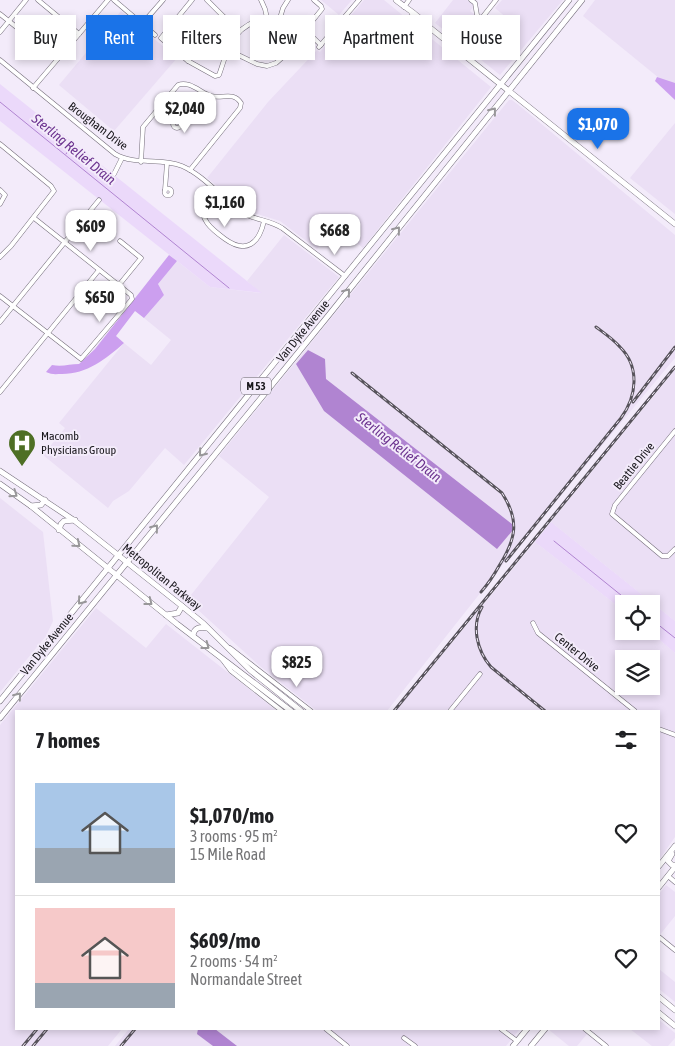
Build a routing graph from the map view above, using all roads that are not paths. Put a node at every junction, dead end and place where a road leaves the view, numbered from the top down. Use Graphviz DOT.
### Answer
graph roads {
  1 [pos="26,0"];
  2 [pos="38,0"];
  3 [pos="108,0"];
  4 [pos="114,0"];
  5 [pos="163,0"];
  6 [pos="192,0"];
  7 [pos="206,0"];
  8 [pos="260,0"];
  9 [pos="288,0"];
  10 [pos="314,0"];
  11 [pos="359,0"];
  12 [pos="396,0"];
  13 [pos="409,0"];
  14 [pos="496,0"];
  15 [pos="569,0"];
  16 [pos="582,0"];
  17 [pos="474,1"];
  18 [pos="404,6"];
  19 [pos="558,12"];
  20 [pos="0,14"];
  21 [pos="132,15"];
  22 [pos="150,15"];
  23 [pos="222,15"];
  24 [pos="266,15"];
  25 [pos="281,15"];
  26 [pos="478,15"];
  27 [pos="484,15"];
  28 [pos="315,17"];
  29 [pos="9,21"];
  30 [pos="565,22"];
  31 [pos="15,26"];
  32 [pos="544,30"];
  33 [pos="0,32"];
  34 [pos="79,34"];
  35 [pos="315,40"];
  36 [pos="548,42"];
  37 [pos="240,56"];
  38 [pos="0,60"];
  39 [pos="224,60"];
  40 [pos="280,60"];
  41 [pos="188,61"];
  42 [pos="500,84"];
  43 [pos="34,88"];
  44 [pos="508,91"];
  45 [pos="159,107"];
  46 [pos="174,120"];
  47 [pos="455,140"];
  48 [pos="0,144"];
  49 [pos="460,152"];
  50 [pos="122,158"];
  51 [pos="438,161"];
  52 [pos="141,162"];
  53 [pos="167,163"];
  54 [pos="190,170"];
  55 [pos="444,172"];
  56 [pos="114,174"];
  57 [pos="210,186"];
  58 [pos="167,188"];
  59 [pos="0,190"];
  60 [pos="100,200"];
  61 [pos="0,204"];
  62 [pos="34,218"];
  63 [pos="264,221"];
  64 [pos="675,224"];
  65 [pos="375,240"];
  66 [pos="120,241"];
  67 [pos="65,242"];
  68 [pos="380,251"];
  69 [pos="0,257"];
  70 [pos="356,263"];
  71 [pos="100,270"];
  72 [pos="361,274"];
  73 [pos="345,276"];
  74 [pos="119,285"];
  75 [pos="0,296"];
  76 [pos="13,306"];
  77 [pos="0,322"];
  78 [pos="48,334"];
  79 [pos="293,341"];
  80 [pos="298,353"];
  81 [pos="274,365"];
  82 [pos="278,377"];
  83 [pos="0,392"];
  84 [pos="222,428"];
  85 [pos="675,431"];
  86 [pos="225,442"];
  87 [pos="189,468"];
  88 [pos="0,472"];
  89 [pos="193,481"];
  90 [pos="0,484"];
  91 [pos="172,488"];
  92 [pos="45,500"];
  93 [pos="176,502"];
  94 [pos="31,506"];
  95 [pos="75,520"];
  96 [pos="59,530"];
  97 [pos="675,549"];
  98 [pos="118,555"];
  99 [pos="127,562"];
  100 [pos="107,569"];
  101 [pos="116,575"];
  102 [pos="182,606"];
  103 [pos="166,615"];
  104 [pos="66,619"];
  105 [pos="533,623"];
  106 [pos="208,628"];
  107 [pos="71,631"];
  108 [pos="193,636"];
  109 [pos="217,638"];
  110 [pos="219,656"];
  111 [pos="28,667"];
  112 [pos="480,674"];
  113 [pos="32,679"];
  114 [pos="260,683"];
  115 [pos="0,701"];
  116 [pos="281,710"];
  117 [pos="290,710"];
  118 [pos="300,710"];
  119 [pos="310,710"];
  120 [pos="451,710"];
  121 [pos="634,710"];
  122 [pos="0,718"];
  123 [pos="660,729"];
  124 [pos="675,735"];
  125 [pos="675,846"];
  126 [pos="675,850"];
  127 [pos="660,865"];
  128 [pos="675,866"];
  129 [pos="668,876"];
  130 [pos="675,882"];
  131 [pos="660,886"];
  132 [pos="660,938"];
  133 [pos="675,950"];
  134 [pos="660,998"];
  135 [pos="667,1003"];
  136 [pos="675,1010"];
  137 [pos="660,1011"];
  138 [pos="660,1013"];
  139 [pos="675,1026"];
  140 [pos="327,1030"];
  141 [pos="502,1030"];
  142 [pos="526,1030"];
  143 [pos="541,1030"];
  144 [pos="586,1030"];
  145 [pos="404,1038"];
  146 [pos="517,1041"];
  147 [pos="522,1045"];
  148 [pos="346,1046"];
  149 [pos="414,1046"];
  150 [pos="513,1046"];
  151 [pos="531,1046"];
  152 [pos="606,1046"];
  1 -- 29 [label="street"];
  2 -- 34 [label="street"];
  3 -- 34 [label="street"];
  4 -- 21 [label="street"];
  5 -- 22 [label="street"];
  6 -- 41 [label="street"];
  7 -- 23 [label="street"];
  8 -- 24 [label="street"];
  9 -- 25 [label="street"];
  10 -- 28 [label="street"];
  11 -- 35 [label="street"];
  12 -- 18 [label="main road"];
  13 -- 18 [label="street"];
  14 -- 27 [label="street"];
  15 -- 19 [label="main road, Van Dyke Avenue / M 53"];
  16 -- 30 [label="main road, Van Dyke Avenue / M 53"];
  17 -- 26 [label="street"];
  18 -- 42 [label="main road"];
  19 -- 30 [label="main road"];
  19 -- 32 [label="main road, Van Dyke Avenue / M 53"];
  20 -- 29 [label="street"];
  29 -- 31 [label="street"];
  29 -- 33 [label="street"];
  30 -- 36 [label="main road, Van Dyke Avenue / M 53"];
  32 -- 36 [label="main road"];
  32 -- 42 [label="main road, Van Dyke Avenue / M 53"];
  34 -- 43 [label="street"];
  36 -- 44 [label="main road, Van Dyke Avenue / M 53"];
  37 -- 40 [label="street"];
  38 -- 43 [label="street, Brougham Drive"];
  39 -- 41 [label="street"];
  42 -- 44 [label="main road"];
  42 -- 47 [label="main road, Van Dyke Avenue / M 53"];
  43 -- 50 [label="street, Brougham Drive"];
  49 -- 44 [label="main road, Van Dyke Avenue / M 53, one-way"];
  44 -- 64 [label="main road"];
  45 -- 46 [label="street"];
  45 -- 52 [label="street"];
  45 -- 54 [label="street"];
  47 -- 49 [label="main road"];
  47 -- 51 [label="main road, Van Dyke Avenue / M 53"];
  48 -- 62 [label="street"];
  49 -- 55 [label="main road, Van Dyke Avenue / M 53"];
  50 -- 52 [label="street, Brougham Drive"];
  50 -- 56 [label="street"];
  51 -- 55 [label="main road"];
  51 -- 65 [label="main road, Van Dyke Avenue / M 53"];
  52 -- 53 [label="street, Brougham Drive"];
  53 -- 54 [label="street, Brougham Drive"];
  53 -- 58 [label="street"];
  54 -- 57 [label="street, Brougham Drive"];
  68 -- 55 [label="main road, Van Dyke Avenue / M 53, one-way"];
  57 -- 63 [label="street, Brougham Drive"];
  57 -- 63 [label="street"];
  59 -- 61 [label="street"];
  60 -- 67 [label="street"];
  62 -- 67 [label="street"];
  62 -- 69 [label="street"];
  63 -- 73 [label="street, Brougham Drive"];
  65 -- 68 [label="main road"];
  65 -- 70 [label="main road, Van Dyke Avenue / M 53"];
  66 -- 74 [label="street"];
  67 -- 71 [label="street"];
  67 -- 76 [label="street"];
  68 -- 72 [label="main road, Van Dyke Avenue / M 53"];
  70 -- 72 [label="main road"];
  70 -- 73 [label="main road, Van Dyke Avenue / M 53"];
  71 -- 74 [label="street"];
  71 -- 78 [label="street"];
  80 -- 72 [label="main road, Van Dyke Avenue / M 53, one-way"];
  73 -- 79 [label="main road, Van Dyke Avenue / M 53"];
  74 -- 78 [label="street"];
  75 -- 76 [label="street"];
  76 -- 77 [label="street"];
  76 -- 78 [label="street"];
  78 -- 83 [label="street"];
  79 -- 80 [label="main road"];
  79 -- 81 [label="main road, Van Dyke Avenue / M 53"];
  80 -- 82 [label="main road, Van Dyke Avenue / M 53"];
  81 -- 82 [label="main road"];
  81 -- 84 [label="main road, Van Dyke Avenue / M 53"];
  82 -- 86 [label="main road, Van Dyke Avenue / M 53"];
  84 -- 86 [label="main road"];
  84 -- 87 [label="main road, Van Dyke Avenue / M 53, one-way"];
  85 -- 97 [label="street, Beattie Drive"];
  86 -- 89 [label="main road, Van Dyke Avenue / M 53"];
  87 -- 89 [label="main road"];
  87 -- 91 [label="main road, Van Dyke Avenue / M 53"];
  88 -- 92 [label="main road, Metropolitan Parkway"];
  89 -- 93 [label="main road, Van Dyke Avenue / M 53"];
  90 -- 94 [label="main road, Metropolitan Parkway, one-way"];
  91 -- 93 [label="main road"];
  91 -- 98 [label="main road, Van Dyke Avenue / M 53"];
  92 -- 94 [label="main road"];
  92 -- 95 [label="main road, Metropolitan Parkway"];
  99 -- 93 [label="main road, Van Dyke Avenue / M 53, one-way"];
  94 -- 96 [label="main road, Metropolitan Parkway"];
  95 -- 96 [label="main road"];
  95 -- 98 [label="main road, Metropolitan Parkway"];
  96 -- 100 [label="main road, Metropolitan Parkway, one-way"];
  98 -- 99 [label="main road, Metropolitan Parkway"];
  98 -- 100 [label="main road, Van Dyke Avenue / M 53"];
  99 -- 101 [label="main road, Van Dyke Avenue / M 53"];
  99 -- 102 [label="main road, Metropolitan Parkway"];
  100 -- 101 [label="main road, Metropolitan Parkway"];
  100 -- 104 [label="main road, Van Dyke Avenue / M 53, one-way"];
  101 -- 103 [label="main road, Metropolitan Parkway, one-way"];
  101 -- 107 [label="main road, Van Dyke Avenue / M 53"];
  102 -- 103 [label="main road"];
  102 -- 106 [label="main road, Metropolitan Parkway"];
  103 -- 108 [label="main road, Metropolitan Parkway"];
  104 -- 107 [label="main road"];
  104 -- 111 [label="main road, Van Dyke Avenue / M 53"];
  105 -- 121 [label="street, Center Drive"];
  106 -- 108 [label="main road"];
  106 -- 109 [label="main road, Metropolitan Parkway"];
  107 -- 113 [label="main road, Van Dyke Avenue / M 53"];
  108 -- 110 [label="main road, Metropolitan Parkway, one-way"];
  109 -- 114 [label="main road, Metropolitan Parkway"];
  109 -- 119 [label="street"];
  110 -- 114 [label="main road, Metropolitan Parkway"];
  110 -- 116 [label="street"];
  111 -- 113 [label="main road"];
  111 -- 115 [label="main road, Van Dyke Avenue / M 53"];
  112 -- 120 [label="street"];
  122 -- 113 [label="main road, Van Dyke Avenue / M 53, one-way"];
  114 -- 117 [label="main road, Metropolitan Parkway"];
  114 -- 118 [label="main road, Metropolitan Parkway"];
  123 -- 124 [label="street"];
  125 -- 127 [label="main road"];
  126 -- 128 [label="main road"];
  128 -- 129 [label="main road"];
  129 -- 130 [label="street"];
  129 -- 131 [label="main road"];
  132 -- 133 [label="street"];
  134 -- 135 [label="main road"];
  135 -- 136 [label="main road"];
  135 -- 137 [label="main road"];
  138 -- 139 [label="main road"];
  140 -- 148 [label="street"];
  141 -- 146 [label="street"];
  142 -- 146 [label="main road"];
  143 -- 151 [label="main road"];
  144 -- 152 [label="street"];
  145 -- 149 [label="street"];
  146 -- 147 [label="main road"];
  146 -- 150 [label="main road"];
}
